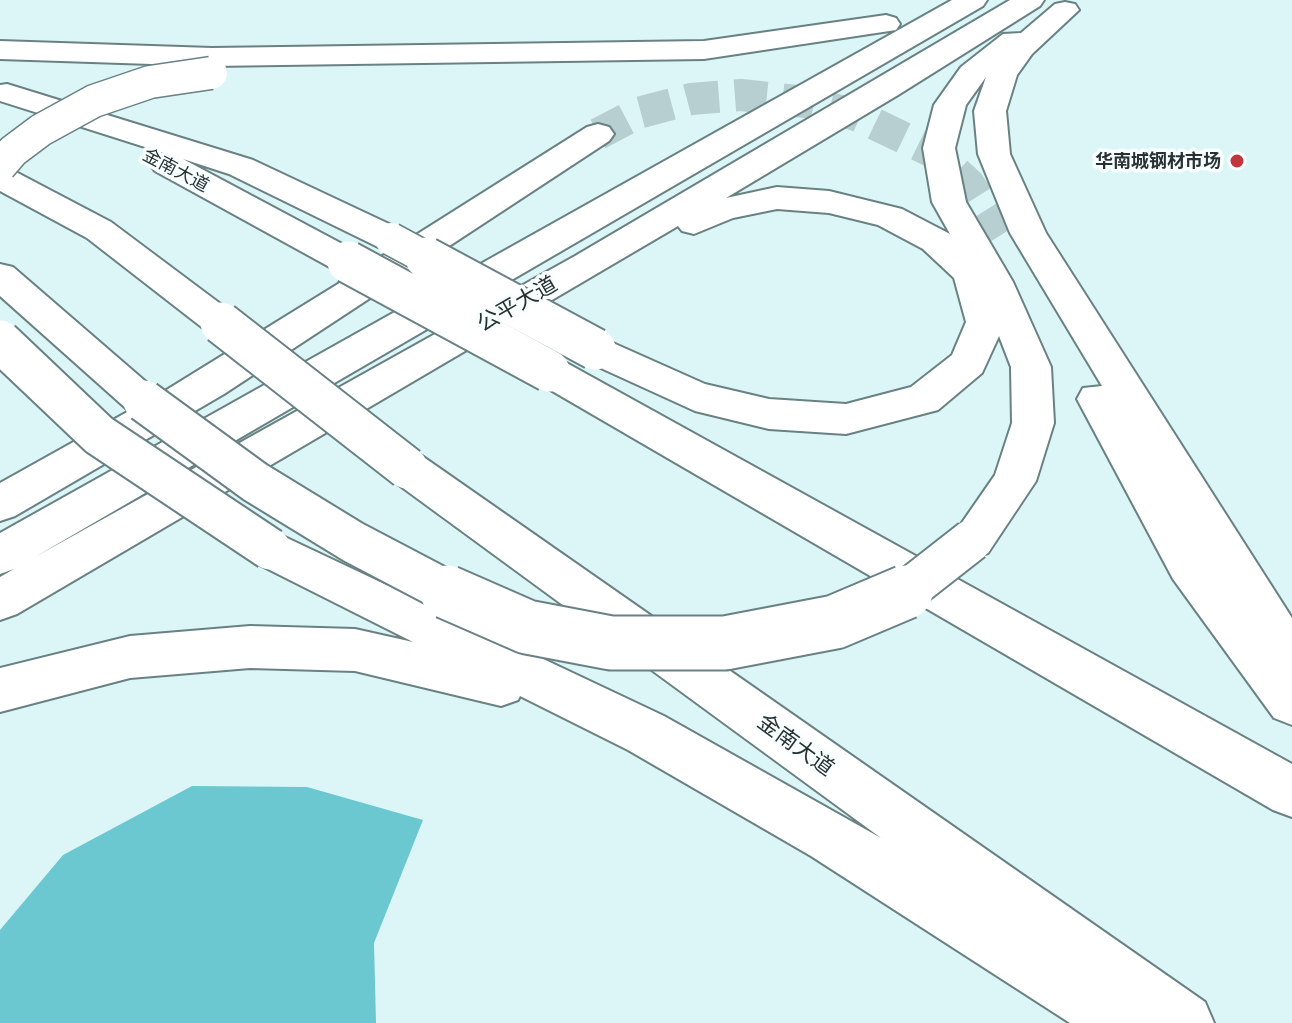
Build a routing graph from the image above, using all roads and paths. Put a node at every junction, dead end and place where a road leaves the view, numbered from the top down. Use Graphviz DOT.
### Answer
graph roads {
  1 [pos="968,3"];
  2 [pos="1060,3"];
  3 [pos="886,24"];
  4 [pos="0,50"];
  5 [pos="4,91"];
  6 [pos="598,134"];
  7 [pos="0,166"];
  8 [pos="0,177"];
  9 [pos="1001,235"];
  10 [pos="0,276"];
  11 [pos="528,298"];
  12 [pos="0,341"];
  13 [pos="0,504"];
  14 [pos="0,555"];
  15 [pos="0,600"];
  16 [pos="1292,660"];
  17 [pos="0,690"];
  18 [pos="1292,702"];
  19 [pos="604,713"];
  20 [pos="1292,792"];
  21 [pos="1124,1023"];
  22 [pos="1184,1023"];
  1 -- 3 [label="main road"];
  1 -- 14 [label="main road, 公平大道"];
  2 -- 10 [label="main road, bridge"];
  2 -- 11 [label="main road, 公平大道"];
  2 -- 16 [label="main road"];
  3 -- 4 [label="main road"];
  3 -- 7 [label="main road, bridge"];
  5 -- 11 [label="main road, bridge"];
  5 -- 20 [label="main road, 金南大道, bridge"];
  6 -- 13 [label="main road"];
  8 -- 22 [label="main road, 金南大道, bridge"];
  9 -- 18 [label="main road"];
  11 -- 15 [label="main road, 公平大道"];
  12 -- 19 [label="main road, bridge"];
  17 -- 19 [label="main road"];
  19 -- 21 [label="main road"];
}
